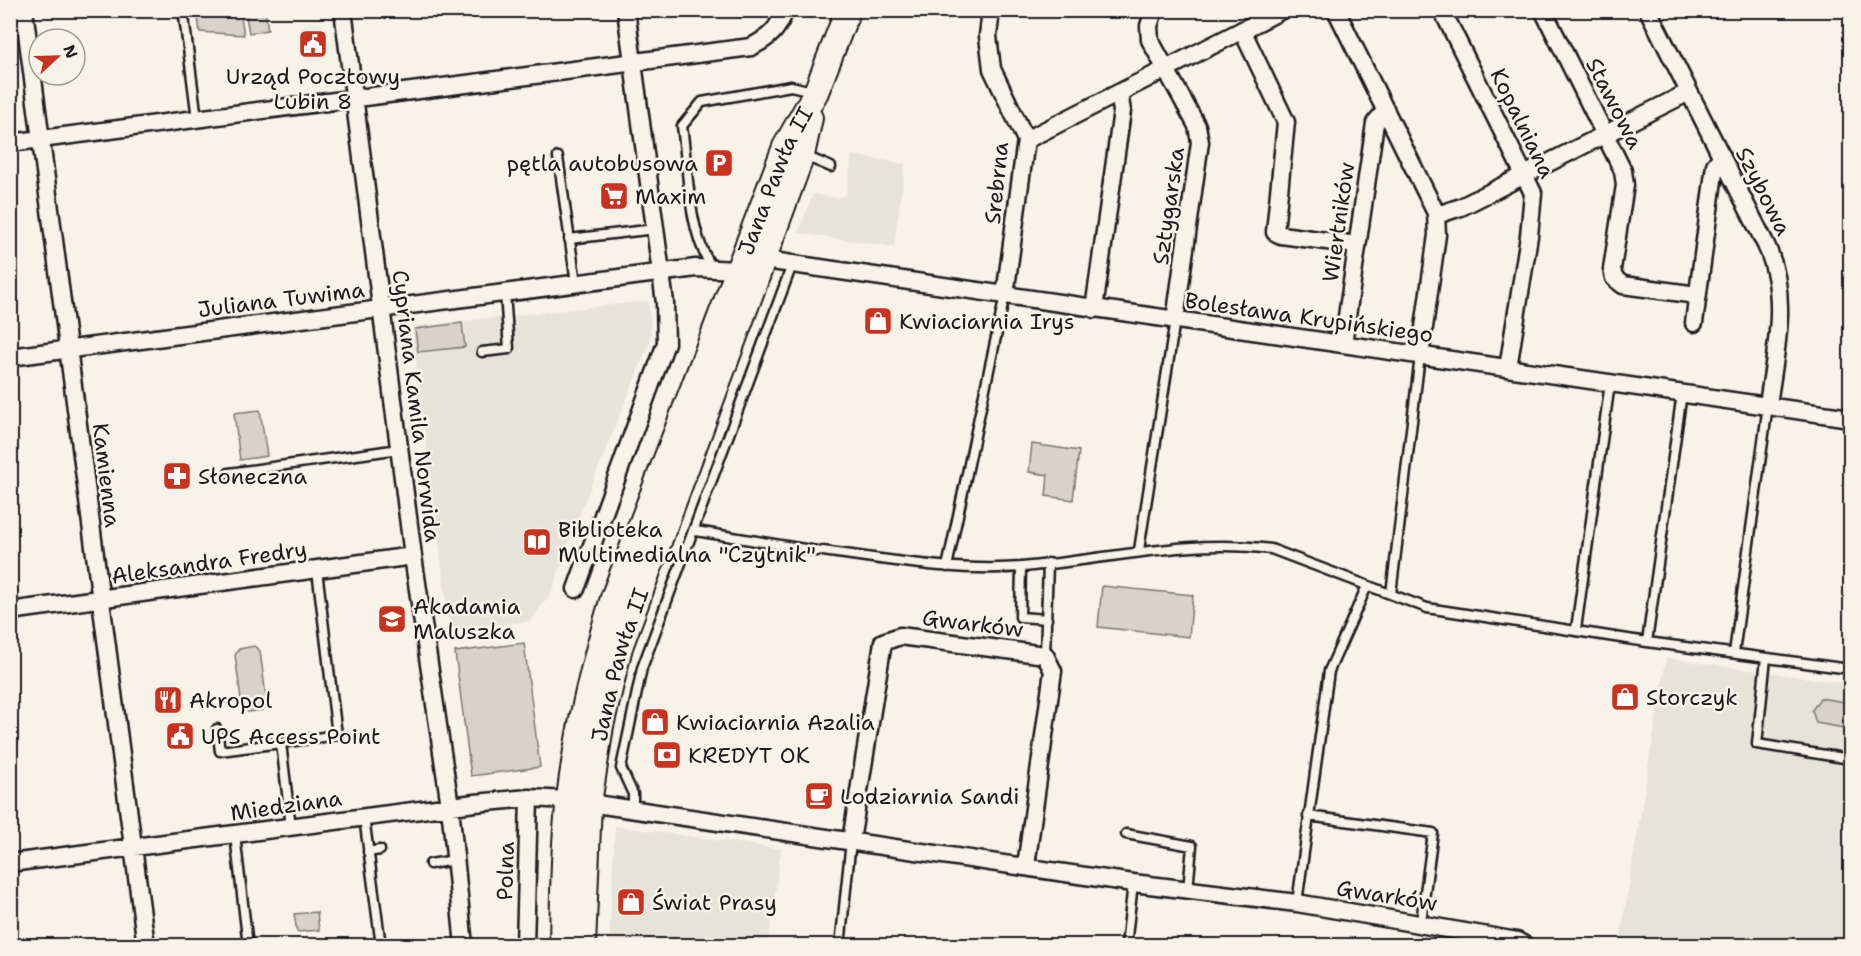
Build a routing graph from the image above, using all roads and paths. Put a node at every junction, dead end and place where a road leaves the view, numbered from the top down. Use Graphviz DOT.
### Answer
graph roads {
  1 [pos="24,10"];
  2 [pos="189,10"];
  3 [pos="343,10"];
  4 [pos="626,10"];
  5 [pos="785,10"];
  6 [pos="848,10"];
  7 [pos="991,10"];
  8 [pos="1154,10"];
  9 [pos="1282,10"];
  10 [pos="1336,10"];
  11 [pos="1442,10"];
  12 [pos="1543,10"];
  13 [pos="1648,10"];
  14 [pos="1242,30"];
  15 [pos="633,62"];
  16 [pos="1167,69"];
  17 [pos="816,92"];
  18 [pos="1689,92"];
  19 [pos="1119,93"];
  20 [pos="354,99"];
  21 [pos="1386,110"];
  22 [pos="197,118"];
  23 [pos="1605,134"];
  24 [pos="41,139"];
  25 [pos="1026,140"];
  26 [pos="10,143"];
  27 [pos="802,154"];
  28 [pos="1722,156"];
  29 [pos="558,157"];
  30 [pos="831,167"];
  31 [pos="1525,175"];
  32 [pos="1437,215"];
  33 [pos="655,229"];
  34 [pos="569,239"];
  35 [pos="1357,245"];
  36 [pos="762,262"];
  37 [pos="792,265"];
  38 [pos="712,267"];
  39 [pos="737,270"];
  40 [pos="661,273"];
  41 [pos="576,283"];
  42 [pos="505,293"];
  43 [pos="1005,295"];
  44 [pos="1697,295"];
  45 [pos="381,309"];
  46 [pos="1094,309"];
  47 [pos="1175,320"];
  48 [pos="1694,323"];
  49 [pos="1343,344"];
  50 [pos="68,350"];
  51 [pos="482,352"];
  52 [pos="1420,356"];
  53 [pos="10,357"];
  54 [pos="1508,368"];
  55 [pos="1610,383"];
  56 [pos="1682,393"];
  57 [pos="1768,405"];
  58 [pos="1851,418"];
  59 [pos="399,449"];
  60 [pos="229,473"];
  61 [pos="696,531"];
  62 [pos="1139,550"];
  63 [pos="413,556"];
  64 [pos="1048,563"];
  65 [pos="947,567"];
  66 [pos="1021,567"];
  67 [pos="317,570"];
  68 [pos="1368,586"];
  69 [pos="576,590"];
  70 [pos="1391,594"];
  71 [pos="101,599"];
  72 [pos="10,611"];
  73 [pos="1047,618"];
  74 [pos="1576,629"];
  75 [pos="1647,642"];
  76 [pos="1734,653"];
  77 [pos="1045,655"];
  78 [pos="1767,658"];
  79 [pos="1851,669"];
  80 [pos="217,729"];
  81 [pos="281,743"];
  82 [pos="1844,758"];
  83 [pos="529,798"];
  84 [pos="579,802"];
  85 [pos="450,806"];
  86 [pos="633,809"];
  87 [pos="1308,816"];
  88 [pos="364,817"];
  89 [pos="291,828"];
  90 [pos="1126,834"];
  91 [pos="235,835"];
  92 [pos="851,841"];
  93 [pos="133,847"];
  94 [pos="380,850"];
  95 [pos="368,852"];
  96 [pos="455,861"];
  97 [pos="10,863"];
  98 [pos="430,864"];
  99 [pos="1026,866"];
  100 [pos="1134,883"];
  101 [pos="1188,890"];
  102 [pos="1297,903"];
  103 [pos="1421,922"];
  104 [pos="146,945"];
  105 [pos="248,945"];
  106 [pos="381,945"];
  107 [pos="464,945"];
  108 [pos="525,945"];
  109 [pos="562,945"];
  110 [pos="583,945"];
  111 [pos="840,945"];
  112 [pos="1126,945"];
  113 [pos="1526,945"];
  1 -- 24 [label="street, Kamienna"];
  2 -- 22 [label="lane"];
  3 -- 20 [label="street, Cypriana Kamila Norwida"];
  4 -- 15 [label="street"];
  5 -- 15 [label="street"];
  6 -- 17 [label="street, Jana Pawła II"];
  7 -- 25 [label="street, Srebrna"];
  8 -- 16 [label="street, Sztygarska"];
  9 -- 14 [label="street"];
  10 -- 21 [label="street"];
  11 -- 31 [label="street, Kopalniana"];
  12 -- 23 [label="street, Stawowa"];
  13 -- 18 [label="street, Szybowa"];
  14 -- 16 [label="street"];
  14 -- 35 [label="street"];
  15 -- 20 [label="street"];
  15 -- 33 [label="street"];
  16 -- 19 [label="street"];
  16 -- 47 [label="street, Sztygarska"];
  17 -- 27 [label="street, Jana Pawła II"];
  17 -- 38 [label="lane"];
  17 -- 39 [label="street, Jana Pawła II"];
  18 -- 23 [label="street"];
  18 -- 28 [label="street, Szybowa"];
  19 -- 25 [label="street"];
  19 -- 46 [label="street"];
  20 -- 22 [label="street"];
  20 -- 45 [label="street, Cypriana Kamila Norwida"];
  21 -- 32 [label="street"];
  21 -- 35 [label="street, Wiertników"];
  22 -- 24 [label="street"];
  23 -- 31 [label="street"];
  23 -- 44 [label="street, Stawowa"];
  24 -- 26 [label="street"];
  24 -- 50 [label="street, Kamienna"];
  25 -- 43 [label="street, Srebrna"];
  27 -- 30 [label="lane"];
  27 -- 36 [label="street, Jana Pawła II"];
  28 -- 44 [label="street"];
  28 -- 57 [label="street, Szybowa"];
  29 -- 34 [label="lane"];
  31 -- 32 [label="street"];
  31 -- 54 [label="street, Kopalniana"];
  32 -- 52 [label="street"];
  33 -- 34 [label="lane"];
  33 -- 40 [label="street"];
  34 -- 41 [label="lane"];
  35 -- 49 [label="street, Wiertników"];
  36 -- 37 [label="street, Bolesława Krupińskiego"];
  36 -- 39 [label="street, Jana Pawła II"];
  36 -- 84 [label="street, Jana Pawła II"];
  37 -- 43 [label="street, Bolesława Krupińskiego"];
  37 -- 86 [label="lane"];
  38 -- 39 [label="street, Juliana Tuwima"];
  38 -- 40 [label="street, Juliana Tuwima"];
  39 -- 84 [label="street, Jana Pawła II"];
  40 -- 41 [label="street, Juliana Tuwima"];
  40 -- 69 [label="street"];
  41 -- 42 [label="street, Juliana Tuwima"];
  42 -- 45 [label="street, Juliana Tuwima"];
  42 -- 51 [label="lane"];
  43 -- 46 [label="street, Bolesława Krupińskiego"];
  43 -- 65 [label="lane"];
  44 -- 48 [label="street"];
  45 -- 50 [label="street, Juliana Tuwima"];
  45 -- 59 [label="street, Cypriana Kamila Norwida"];
  46 -- 47 [label="street, Bolesława Krupińskiego"];
  47 -- 49 [label="street, Bolesława Krupińskiego"];
  47 -- 62 [label="lane"];
  49 -- 52 [label="street, Bolesława Krupińskiego"];
  50 -- 53 [label="street, Juliana Tuwima"];
  50 -- 71 [label="street, Kamienna"];
  52 -- 54 [label="street, Bolesława Krupińskiego"];
  52 -- 70 [label="lane"];
  54 -- 55 [label="street, Bolesława Krupińskiego"];
  55 -- 56 [label="street, Bolesława Krupińskiego"];
  55 -- 74 [label="lane"];
  56 -- 57 [label="street, Bolesława Krupińskiego"];
  56 -- 75 [label="lane"];
  57 -- 58 [label="street, Bolesława Krupińskiego"];
  57 -- 76 [label="lane"];
  59 -- 60 [label="lane"];
  59 -- 63 [label="street, Cypriana Kamila Norwida"];
  61 -- 65 [label="lane"];
  62 -- 64 [label="lane"];
  62 -- 68 [label="lane"];
  63 -- 67 [label="street, Aleksandra Fredry"];
  63 -- 85 [label="street, Cypriana Kamila Norwida"];
  64 -- 66 [label="lane"];
  64 -- 73 [label="lane"];
  65 -- 66 [label="lane"];
  66 -- 73 [label="lane"];
  67 -- 71 [label="street, Aleksandra Fredry"];
  67 -- 81 [label="lane"];
  68 -- 70 [label="lane"];
  68 -- 87 [label="lane"];
  70 -- 74 [label="lane"];
  71 -- 72 [label="street, Aleksandra Fredry"];
  71 -- 93 [label="street, Kamienna"];
  73 -- 77 [label="lane"];
  74 -- 75 [label="lane"];
  75 -- 76 [label="lane"];
  76 -- 78 [label="lane"];
  77 -- 92 [label="street, Gwarków"];
  77 -- 99 [label="street, Gwarków"];
  78 -- 79 [label="lane"];
  78 -- 82 [label="lane"];
  80 -- 81 [label="lane"];
  81 -- 89 [label="lane"];
  83 -- 84 [label="street, Miedziana"];
  83 -- 85 [label="street, Miedziana"];
  83 -- 108 [label="street, Polna"];
  84 -- 86 [label="street, Gwarków"];
  84 -- 109 [label="street, Jana Pawła II"];
  84 -- 110 [label="street, Jana Pawła II"];
  85 -- 88 [label="street, Miedziana"];
  85 -- 96 [label="street, Polna"];
  86 -- 92 [label="street, Gwarków"];
  87 -- 102 [label="lane"];
  87 -- 103 [label="lane"];
  88 -- 89 [label="street, Miedziana"];
  88 -- 95 [label="lane"];
  89 -- 91 [label="street, Miedziana"];
  90 -- 101 [label="lane"];
  91 -- 93 [label="street, Miedziana"];
  91 -- 105 [label="lane"];
  92 -- 99 [label="street, Gwarków"];
  92 -- 111 [label="lane"];
  93 -- 97 [label="street, Miedziana"];
  93 -- 104 [label="street, Kamienna"];
  94 -- 95 [label="lane"];
  95 -- 106 [label="lane"];
  96 -- 98 [label="lane"];
  96 -- 107 [label="street, Polna"];
  99 -- 100 [label="street, Gwarków"];
  100 -- 101 [label="street, Gwarków"];
  100 -- 112 [label="lane"];
  101 -- 102 [label="street, Gwarków"];
  102 -- 103 [label="street, Gwarków"];
  103 -- 113 [label="street, Gwarków"];
}
